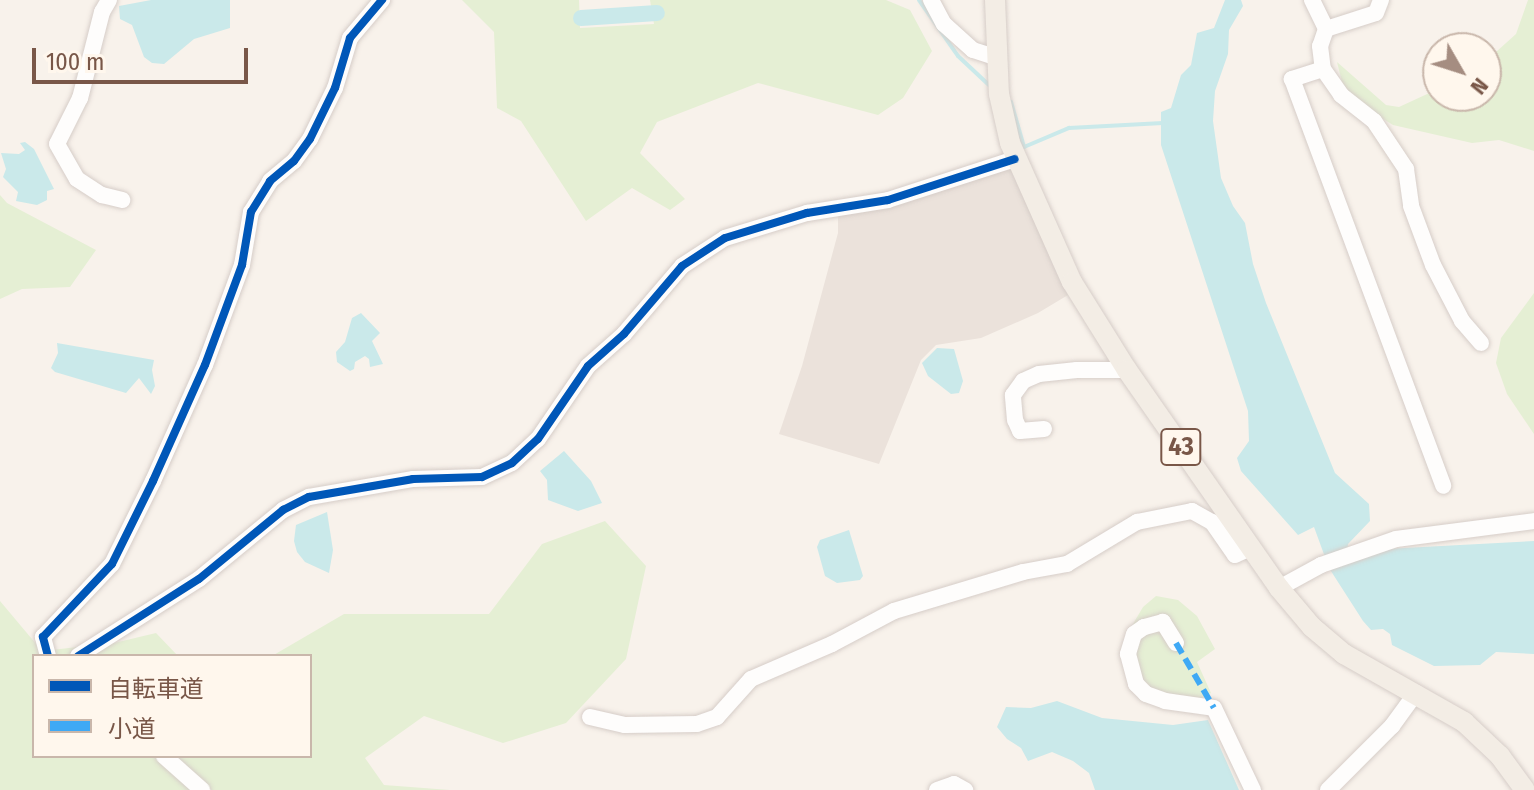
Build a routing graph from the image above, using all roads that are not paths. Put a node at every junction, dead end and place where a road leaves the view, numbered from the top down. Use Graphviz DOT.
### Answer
graph roads {
  1 [pos="109,0"];
  2 [pos="382,0"];
  3 [pos="931,0"];
  4 [pos="995,0"];
  5 [pos="1312,0"];
  6 [pos="1381,0"];
  7 [pos="1326,29"];
  8 [pos="997,58"];
  9 [pos="1323,69"];
  10 [pos="1015,159"];
  11 [pos="122,200"];
  12 [pos="1481,343"];
  13 [pos="1127,370"];
  14 [pos="1044,429"];
  15 [pos="1443,486"];
  16 [pos="1534,521"];
  17 [pos="1252,547"];
  18 [pos="1279,588"];
  19 [pos="1176,643"];
  20 [pos="47,654"];
  21 [pos="81,654"];
  22 [pos="1416,693"];
  23 [pos="590,717"];
  24 [pos="166,758"];
  25 [pos="202,790"];
  26 [pos="937,790"];
  27 [pos="965,790"];
  28 [pos="1253,790"];
  29 [pos="1328,790"];
  30 [pos="1525,790"];
  1 -- 11 [label="street"];
  2 -- 20 [label="street"];
  3 -- 8 [label="street"];
  4 -- 8 [label="main road, 43"];
  5 -- 7 [label="street"];
  6 -- 7 [label="street"];
  7 -- 9 [label="street"];
  8 -- 10 [label="main road, 43"];
  9 -- 12 [label="street"];
  9 -- 15 [label="street"];
  10 -- 13 [label="main road, 43"];
  10 -- 21 [label="street"];
  13 -- 14 [label="street"];
  13 -- 17 [label="main road, 43"];
  16 -- 18 [label="street"];
  17 -- 18 [label="main road, 43"];
  17 -- 23 [label="street"];
  18 -- 22 [label="main road, 43"];
  19 -- 28 [label="street"];
  22 -- 29 [label="street"];
  22 -- 30 [label="main road, 43"];
  24 -- 25 [label="street"];
  26 -- 27 [label="street"];
}
